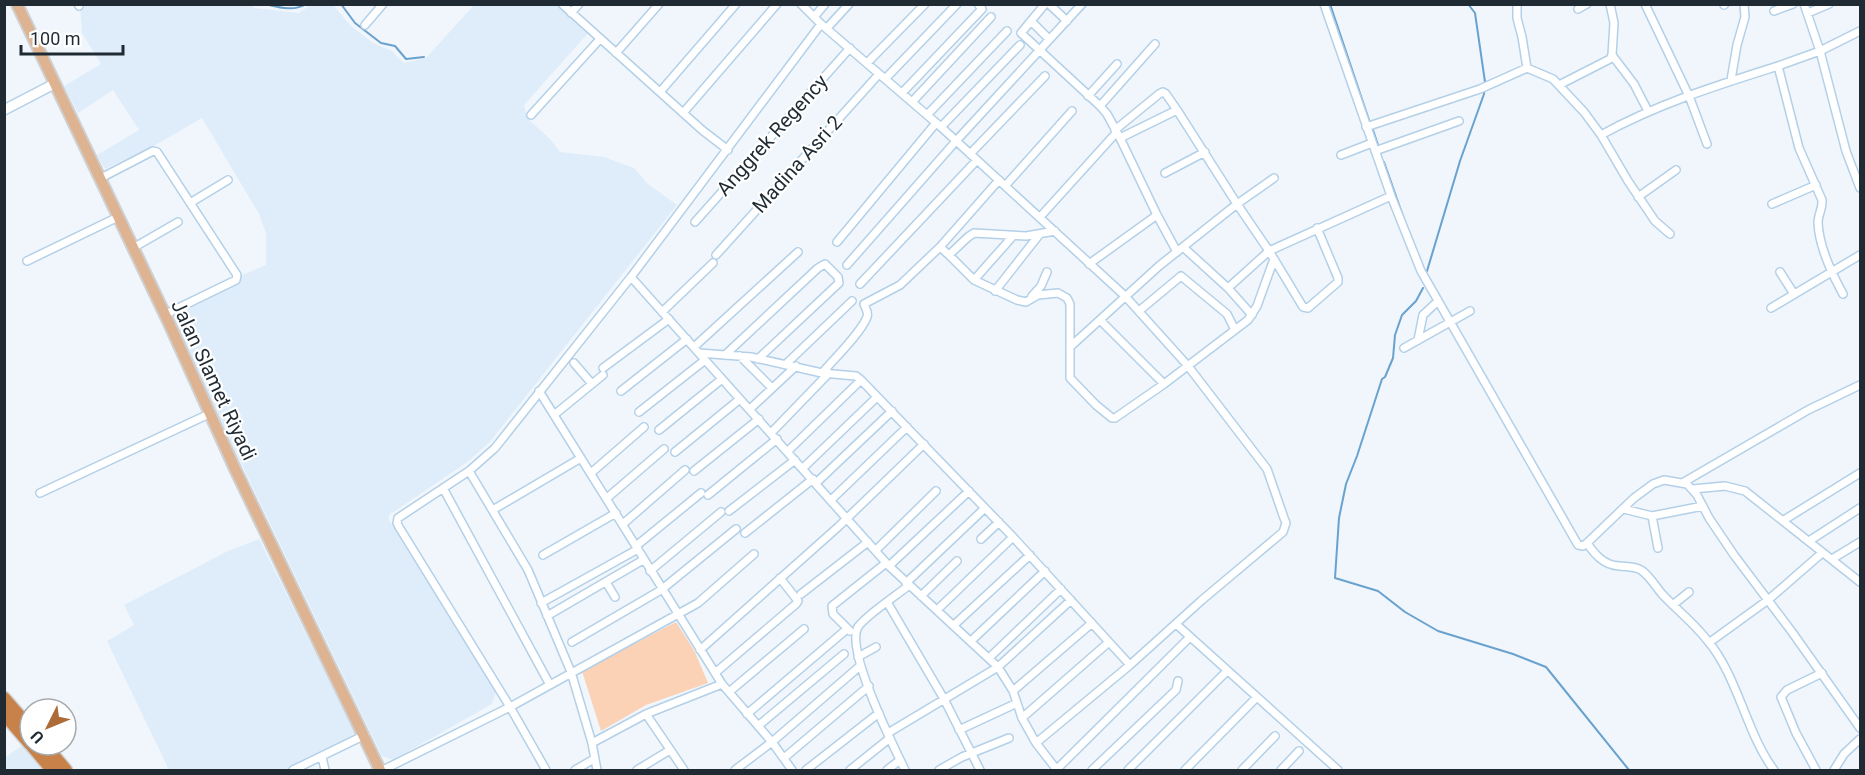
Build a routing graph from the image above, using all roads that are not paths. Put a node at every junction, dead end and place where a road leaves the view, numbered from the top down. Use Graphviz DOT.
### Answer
graph roads {
  1 [pos="17,4"];
  2 [pos="383,4"];
  3 [pos="562,4"];
  4 [pos="579,4"];
  5 [pos="659,4"];
  6 [pos="736,4"];
  7 [pos="777,4"];
  8 [pos="801,4"];
  9 [pos="825,4"];
  10 [pos="849,4"];
  11 [pos="925,4"];
  12 [pos="957,4"];
  13 [pos="1047,4"];
  14 [pos="1082,4"];
  15 [pos="1324,4"];
  16 [pos="1517,4"];
  17 [pos="1587,4"];
  18 [pos="1610,4"];
  19 [pos="1645,4"];
  20 [pos="1744,4"];
  21 [pos="1793,4"];
  22 [pos="1804,4"];
  23 [pos="1829,4"];
  24 [pos="980,7"];
  25 [pos="1578,9"];
  26 [pos="1774,11"];
  27 [pos="572,13"];
  28 [pos="1808,14"];
  29 [pos="814,17"];
  30 [pos="991,17"];
  31 [pos="1031,21"];
  32 [pos="1067,21"];
  33 [pos="365,25"];
  34 [pos="824,26"];
  35 [pos="1007,31"];
  36 [pos="1860,31"];
  37 [pos="600,39"];
  38 [pos="1049,39"];
  39 [pos="1155,44"];
  40 [pos="1020,45"];
  41 [pos="850,48"];
  42 [pos="1039,51"];
  43 [pos="1820,51"];
  44 [pos="616,53"];
  45 [pos="1612,55"];
  46 [pos="867,63"];
  47 [pos="1117,63"];
  48 [pos="1778,66"];
  49 [pos="1527,68"];
  50 [pos="879,74"];
  51 [pos="1045,76"];
  52 [pos="885,79"];
  53 [pos="1729,81"];
  54 [pos="54,84"];
  55 [pos="1559,85"];
  56 [pos="660,92"];
  57 [pos="902,93"];
  58 [pos="1088,96"];
  59 [pos="1689,96"];
  60 [pos="912,102"];
  61 [pos="1100,106"];
  62 [pos="4,110"];
  63 [pos="1177,110"];
  64 [pos="1072,111"];
  65 [pos="1648,111"];
  66 [pos="683,113"];
  67 [pos="531,115"];
  68 [pos="927,116"];
  69 [pos="1459,121"];
  70 [pos="938,125"];
  71 [pos="1366,127"];
  72 [pos="1117,134"];
  73 [pos="1601,135"];
  74 [pos="956,141"];
  75 [pos="1372,143"];
  76 [pos="1707,144"];
  77 [pos="728,150"];
  78 [pos="1375,151"];
  79 [pos="1205,152"];
  80 [pos="970,154"];
  81 [pos="1341,155"];
  82 [pos="977,160"];
  83 [pos="1676,170"];
  84 [pos="1165,173"];
  85 [pos="1274,178"];
  86 [pos="99,179"];
  87 [pos="228,180"];
  88 [pos="999,180"];
  89 [pos="1816,185"];
  90 [pos="1005,186"];
  91 [pos="1860,188"];
  92 [pos="1391,196"];
  93 [pos="1638,197"];
  94 [pos="190,203"];
  95 [pos="1237,204"];
  96 [pos="1772,204"];
  97 [pos="1156,215"];
  98 [pos="118,217"];
  99 [pos="1040,217"];
  100 [pos="178,222"];
  101 [pos="695,222"];
  102 [pos="1317,228"];
  103 [pos="1055,231"];
  104 [pos="1670,234"];
  105 [pos="1039,235"];
  106 [pos="1012,236"];
  107 [pos="837,242"];
  108 [pos="940,247"];
  109 [pos="133,248"];
  110 [pos="1180,250"];
  111 [pos="1269,251"];
  112 [pos="798,252"];
  113 [pos="949,255"];
  114 [pos="1860,255"];
  115 [pos="1274,260"];
  116 [pos="27,261"];
  117 [pos="1089,264"];
  118 [pos="848,265"];
  119 [pos="1831,271"];
  120 [pos="1047,272"];
  121 [pos="1780,272"];
  122 [pos="631,277"];
  123 [pos="975,280"];
  124 [pos="860,284"];
  125 [pos="1228,288"];
  126 [pos="995,291"];
  127 [pos="1794,294"];
  128 [pos="1843,294"];
  129 [pos="1125,296"];
  130 [pos="852,301"];
  131 [pos="1438,301"];
  132 [pos="1026,302"];
  133 [pos="1771,308"];
  134 [pos="1139,311"];
  135 [pos="1470,311"];
  136 [pos="662,312"];
  137 [pos="164,315"];
  138 [pos="1252,315"];
  139 [pos="669,319"];
  140 [pos="1100,320"];
  141 [pos="1450,323"];
  142 [pos="1237,328"];
  143 [pos="687,339"];
  144 [pos="1418,340"];
  145 [pos="1070,347"];
  146 [pos="1404,348"];
  147 [pos="696,350"];
  148 [pos="725,355"];
  149 [pos="740,356"];
  150 [pos="758,359"];
  151 [pos="705,360"];
  152 [pos="574,363"];
  153 [pos="786,364"];
  154 [pos="796,366"];
  155 [pos="1188,366"];
  156 [pos="825,373"];
  157 [pos="722,379"];
  158 [pos="861,380"];
  159 [pos="592,384"];
  160 [pos="1164,384"];
  161 [pos="1860,386"];
  162 [pos="772,388"];
  163 [pos="621,391"];
  164 [pos="539,392"];
  165 [pos="877,397"];
  166 [pos="740,399"];
  167 [pos="750,410"];
  168 [pos="892,411"];
  169 [pos="639,412"];
  170 [pos="211,413"];
  171 [pos="554,415"];
  172 [pos="759,420"];
  173 [pos="644,427"];
  174 [pos="907,427"];
  175 [pos="659,430"];
  176 [pos="771,433"];
  177 [pos="777,439"];
  178 [pos="924,444"];
  179 [pos="664,449"];
  180 [pos="675,452"];
  181 [pos="788,452"];
  182 [pos="581,458"];
  183 [pos="795,460"];
  184 [pos="803,468"];
  185 [pos="686,470"];
  186 [pos="469,471"];
  187 [pos="694,471"];
  188 [pos="591,472"];
  189 [pos="1860,473"];
  190 [pos="814,481"];
  191 [pos="1684,482"];
  192 [pos="443,488"];
  193 [pos="1692,489"];
  194 [pos="936,491"];
  195 [pos="969,491"];
  196 [pos="40,493"];
  197 [pos="607,498"];
  198 [pos="831,500"];
  199 [pos="1702,506"];
  200 [pos="1860,507"];
  201 [pos="496,508"];
  202 [pos="985,508"];
  203 [pos="1624,509"];
  204 [pos="729,511"];
  205 [pos="721,512"];
  206 [pos="616,513"];
  207 [pos="1652,516"];
  208 [pos="847,517"];
  209 [pos="1784,520"];
  210 [pos="999,522"];
  211 [pos="623,524"];
  212 [pos="736,529"];
  213 [pos="745,533"];
  214 [pos="1013,537"];
  215 [pos="981,539"];
  216 [pos="1809,541"];
  217 [pos="868,542"];
  218 [pos="1860,542"];
  219 [pos="1585,545"];
  220 [pos="637,548"];
  221 [pos="1658,548"];
  222 [pos="876,550"];
  223 [pos="1822,553"];
  224 [pos="754,554"];
  225 [pos="543,555"];
  226 [pos="1030,555"];
  227 [pos="1832,559"];
  228 [pos="643,560"];
  229 [pos="957,561"];
  230 [pos="888,564"];
  231 [pos="650,571"];
  232 [pos="1046,571"];
  233 [pos="780,578"];
  234 [pos="1859,579"];
  235 [pos="606,582"];
  236 [pos="907,584"];
  237 [pos="1061,589"];
  238 [pos="661,590"];
  239 [pos="1689,592"];
  240 [pos="801,594"];
  241 [pos="921,596"];
  242 [pos="615,597"];
  243 [pos="1071,600"];
  244 [pos="1768,600"];
  245 [pos="541,603"];
  246 [pos="887,603"];
  247 [pos="1674,604"];
  248 [pos="938,610"];
  249 [pos="676,613"];
  250 [pos="547,616"];
  251 [pos="1092,623"];
  252 [pos="1176,624"];
  253 [pos="954,625"];
  254 [pos="804,629"];
  255 [pos="847,629"];
  256 [pos="856,634"];
  257 [pos="1190,637"];
  258 [pos="572,642"];
  259 [pos="971,642"];
  260 [pos="1109,642"];
  261 [pos="1710,642"];
  262 [pos="876,647"];
  263 [pos="700,650"];
  264 [pos="844,654"];
  265 [pos="858,657"];
  266 [pos="989,658"];
  267 [pos="1130,665"];
  268 [pos="860,666"];
  269 [pos="998,667"];
  270 [pos="571,672"];
  271 [pos="1227,672"];
  272 [pos="715,673"];
  273 [pos="1822,674"];
  274 [pos="1178,681"];
  275 [pos="722,684"];
  276 [pos="550,685"];
  277 [pos="869,686"];
  278 [pos="1013,691"];
  279 [pos="729,692"];
  280 [pos="1257,697"];
  281 [pos="4,698"];
  282 [pos="944,699"];
  283 [pos="1017,703"];
  284 [pos="510,706"];
  285 [pos="879,713"];
  286 [pos="4,714"];
  287 [pos="18,714"];
  288 [pos="646,714"];
  289 [pos="747,714"];
  290 [pos="1022,718"];
  291 [pos="758,726"];
  292 [pos="1860,728"];
  293 [pos="959,730"];
  294 [pos="18,731"];
  295 [pos="365,735"];
  296 [pos="889,736"];
  297 [pos="1275,736"];
  298 [pos="1009,738"];
  299 [pos="1860,739"];
  300 [pos="772,742"];
  301 [pos="592,743"];
  302 [pos="1036,743"];
  303 [pos="670,750"];
  304 [pos="1299,752"];
  305 [pos="971,754"];
  306 [pos="40,757"];
  307 [pos="55,757"];
  308 [pos="322,757"];
  309 [pos="784,758"];
  310 [pos="594,759"];
  311 [pos="900,760"];
  312 [pos="1056,770"];
  313 [pos="52,771"];
  314 [pos="66,771"];
  315 [pos="293,771"];
  316 [pos="325,771"];
  317 [pos="382,771"];
  318 [pos="546,771"];
  319 [pos="575,771"];
  320 [pos="597,771"];
  321 [pos="637,771"];
  322 [pos="684,771"];
  323 [pos="735,771"];
  324 [pos="792,771"];
  325 [pos="806,771"];
  326 [pos="850,771"];
  327 [pos="887,771"];
  328 [pos="905,771"];
  329 [pos="939,771"];
  330 [pos="980,771"];
  331 [pos="1092,771"];
  332 [pos="1128,771"];
  333 [pos="1185,771"];
  334 [pos="1242,771"];
  335 [pos="1281,771"];
  336 [pos="1338,771"];
  337 [pos="1774,771"];
  338 [pos="1816,771"];
  339 [pos="1834,771"];
  1 -- 54 [label="main road, Jalan Slamet Riyadi"];
  2 -- 33 [label="street"];
  3 -- 27 [label="street"];
  4 -- 27 [label="street"];
  5 -- 44 [label="street"];
  6 -- 56 [label="street"];
  7 -- 66 [label="street"];
  8 -- 29 [label="street"];
  9 -- 29 [label="street"];
  10 -- 34 [label="street"];
  11 -- 46 [label="street"];
  12 -- 52 [label="street"];
  13 -- 31 [label="street"];
  13 -- 32 [label="street"];
  14 -- 32 [label="street"];
  15 -- 71 [label="street"];
  16 -- 49 [label="street"];
  17 -- 25 [label="street"];
  18 -- 45 [label="street"];
  19 -- 59 [label="street"];
  20 -- 53 [label="street"];
  21 -- 26 [label="street"];
  22 -- 28 [label="street"];
  23 -- 28 [label="street"];
  24 -- 57 [label="street"];
  27 -- 37 [label="street"];
  28 -- 43 [label="street"];
  29 -- 34 [label="street"];
  30 -- 60 [label="street"];
  31 -- 38 [label="street"];
  31 -- 42 [label="street"];
  32 -- 38 [label="street"];
  34 -- 41 [label="street"];
  34 -- 77 [label="street"];
  35 -- 68 [label="street"];
  36 -- 43 [label="street"];
  37 -- 44 [label="street"];
  37 -- 67 [label="street"];
  38 -- 42 [label="street"];
  39 -- 61 [label="street"];
  40 -- 70 [label="street"];
  41 -- 46 [label="street"];
  41 -- 101 [label="street, Anggrek Regency"];
  42 -- 58 [label="street"];
  42 -- 74 [label="street"];
  43 -- 48 [label="street"];
  43 -- 91 [label="street"];
  44 -- 56 [label="street"];
  45 -- 55 [label="street"];
  45 -- 65 [label="street"];
  46 -- 50 [label="street"];
  47 -- 58 [label="street"];
  48 -- 53 [label="street"];
  48 -- 89 [label="street"];
  49 -- 55 [label="street"];
  49 -- 71 [label="street"];
  50 -- 52 [label="street"];
  50 -- 136 [label="street, Madina Asri 2"];
  51 -- 80 [label="street"];
  52 -- 57 [label="street"];
  53 -- 59 [label="street"];
  54 -- 62 [label="street"];
  54 -- 86 [label="main road, Jalan Slamet Riyadi"];
  55 -- 73 [label="street"];
  56 -- 66 [label="street"];
  57 -- 60 [label="street"];
  58 -- 61 [label="street"];
  59 -- 65 [label="street"];
  59 -- 76 [label="street"];
  60 -- 68 [label="street"];
  61 -- 72 [label="street"];
  63 -- 72 [label="street"];
  63 -- 72 [label="street"];
  63 -- 79 [label="street"];
  64 -- 90 [label="street"];
  65 -- 73 [label="street"];
  66 -- 77 [label="street"];
  68 -- 70 [label="street"];
  69 -- 78 [label="street"];
  70 -- 74 [label="street"];
  70 -- 107 [label="street"];
  71 -- 75 [label="street"];
  72 -- 97 [label="street"];
  72 -- 99 [label="street"];
  73 -- 93 [label="street"];
  74 -- 80 [label="street"];
  74 -- 118 [label="street"];
  75 -- 78 [label="street"];
  75 -- 81 [label="street"];
  77 -- 122 [label="street"];
  78 -- 92 [label="street"];
  79 -- 84 [label="street"];
  79 -- 95 [label="street"];
  80 -- 82 [label="street"];
  82 -- 88 [label="street"];
  82 -- 124 [label="street"];
  83 -- 93 [label="street"];
  85 -- 95 [label="street"];
  86 -- 94 [label="street"];
  86 -- 98 [label="main road, Jalan Slamet Riyadi"];
  87 -- 94 [label="street"];
  88 -- 90 [label="street"];
  88 -- 108 [label="street"];
  89 -- 96 [label="street"];
  89 -- 119 [label="street"];
  90 -- 99 [label="street"];
  92 -- 102 [label="street"];
  92 -- 131 [label="street"];
  93 -- 104 [label="street"];
  94 -- 137 [label="street"];
  95 -- 110 [label="street"];
  95 -- 111 [label="street"];
  97 -- 110 [label="street"];
  97 -- 117 [label="street"];
  98 -- 109 [label="main road, Jalan Slamet Riyadi"];
  98 -- 116 [label="street"];
  99 -- 103 [label="street"];
  100 -- 109 [label="street"];
  102 -- 111 [label="street"];
  102 -- 115 [label="street"];
  103 -- 105 [label="street"];
  103 -- 117 [label="street"];
  105 -- 106 [label="street"];
  105 -- 126 [label="street"];
  106 -- 113 [label="street"];
  106 -- 123 [label="street"];
  108 -- 113 [label="street"];
  108 -- 156 [label="street"];
  109 -- 137 [label="main road, Jalan Slamet Riyadi"];
  110 -- 125 [label="street"];
  110 -- 129 [label="street"];
  111 -- 115 [label="street"];
  111 -- 125 [label="street"];
  112 -- 147 [label="street"];
  113 -- 123 [label="street"];
  114 -- 119 [label="street"];
  115 -- 138 [label="street"];
  117 -- 129 [label="street"];
  119 -- 127 [label="street"];
  119 -- 128 [label="street"];
  120 -- 132 [label="street"];
  121 -- 127 [label="street"];
  122 -- 136 [label="street"];
  122 -- 164 [label="street"];
  123 -- 126 [label="street"];
  125 -- 138 [label="street"];
  126 -- 132 [label="street"];
  127 -- 133 [label="street"];
  129 -- 134 [label="street"];
  129 -- 140 [label="street"];
  130 -- 153 [label="street"];
  131 -- 141 [label="street"];
  131 -- 144 [label="street"];
  132 -- 145 [label="street"];
  134 -- 142 [label="street"];
  134 -- 155 [label="street"];
  135 -- 141 [label="street"];
  136 -- 139 [label="street"];
  137 -- 170 [label="main road, Jalan Slamet Riyadi"];
  138 -- 142 [label="street"];
  139 -- 143 [label="street"];
  139 -- 159 [label="street"];
  140 -- 145 [label="street"];
  140 -- 160 [label="street"];
  141 -- 144 [label="street"];
  141 -- 219 [label="street"];
  142 -- 155 [label="street"];
  143 -- 147 [label="street"];
  143 -- 163 [label="street"];
  144 -- 146 [label="street"];
  145 -- 160 [label="street"];
  147 -- 148 [label="street"];
  147 -- 151 [label="street"];
  148 -- 149 [label="street"];
  148 -- 150 [label="street"];
  149 -- 150 [label="street"];
  149 -- 162 [label="street"];
  150 -- 153 [label="street"];
  151 -- 157 [label="street"];
  151 -- 169 [label="street"];
  152 -- 159 [label="street"];
  153 -- 154 [label="street"];
  154 -- 156 [label="street"];
  154 -- 162 [label="street"];
  155 -- 160 [label="street"];
  155 -- 252 [label="street"];
  156 -- 158 [label="street"];
  156 -- 176 [label="street"];
  157 -- 166 [label="street"];
  157 -- 175 [label="street"];
  158 -- 165 [label="street"];
  158 -- 181 [label="street"];
  159 -- 171 [label="street"];
  161 -- 191 [label="street"];
  162 -- 167 [label="street"];
  164 -- 171 [label="street"];
  164 -- 186 [label="street"];
  165 -- 168 [label="street"];
  165 -- 184 [label="street"];
  166 -- 167 [label="street"];
  166 -- 180 [label="street"];
  167 -- 172 [label="street"];
  168 -- 174 [label="street"];
  168 -- 190 [label="street"];
  170 -- 196 [label="street"];
  170 -- 295 [label="main road, Jalan Slamet Riyadi"];
  171 -- 182 [label="street"];
  172 -- 176 [label="street"];
  172 -- 187 [label="street"];
  173 -- 188 [label="street"];
  174 -- 178 [label="street"];
  174 -- 198 [label="street"];
  176 -- 177 [label="street"];
  177 -- 181 [label="street"];
  177 -- 220 [label="street"];
  178 -- 195 [label="street"];
  178 -- 208 [label="street"];
  179 -- 197 [label="street"];
  181 -- 183 [label="street"];
  182 -- 188 [label="street"];
  182 -- 201 [label="street"];
  183 -- 184 [label="street"];
  183 -- 204 [label="street"];
  184 -- 190 [label="street"];
  185 -- 211 [label="street"];
  186 -- 192 [label="street"];
  186 -- 245 [label="street"];
  188 -- 197 [label="street"];
  189 -- 209 [label="street"];
  190 -- 198 [label="street"];
  190 -- 213 [label="street"];
  191 -- 193 [label="street"];
  191 -- 203 [label="street"];
  192 -- 276 [label="street"];
  192 -- 284 [label="street"];
  193 -- 199 [label="street"];
  193 -- 209 [label="street"];
  194 -- 222 [label="street"];
  195 -- 202 [label="street"];
  195 -- 230 [label="street"];
  197 -- 206 [label="street"];
  198 -- 208 [label="street"];
  199 -- 207 [label="street"];
  199 -- 244 [label="street"];
  200 -- 216 [label="street"];
  202 -- 210 [label="street"];
  202 -- 236 [label="street"];
  203 -- 207 [label="street"];
  203 -- 219 [label="street"];
  205 -- 231 [label="street"];
  206 -- 211 [label="street"];
  206 -- 225 [label="street"];
  207 -- 221 [label="street"];
  208 -- 217 [label="street"];
  208 -- 233 [label="street"];
  209 -- 216 [label="street"];
  210 -- 214 [label="street"];
  210 -- 215 [label="street"];
  211 -- 220 [label="street"];
  212 -- 238 [label="street"];
  214 -- 226 [label="street"];
  214 -- 248 [label="street"];
  216 -- 223 [label="street"];
  217 -- 222 [label="street"];
  217 -- 240 [label="street"];
  218 -- 227 [label="street"];
  219 -- 247 [label="street"];
  220 -- 228 [label="street"];
  220 -- 245 [label="street"];
  222 -- 230 [label="street"];
  223 -- 227 [label="street"];
  223 -- 244 [label="street"];
  224 -- 249 [label="street"];
  226 -- 232 [label="street"];
  226 -- 253 [label="street"];
  227 -- 234 [label="street"];
  228 -- 231 [label="street"];
  228 -- 235 [label="street"];
  229 -- 241 [label="street"];
  230 -- 236 [label="street"];
  230 -- 255 [label="street"];
  231 -- 238 [label="street"];
  232 -- 237 [label="street"];
  232 -- 259 [label="street"];
  233 -- 263 [label="street"];
  233 -- 272 [label="street"];
  235 -- 242 [label="street"];
  235 -- 250 [label="street"];
  236 -- 241 [label="street"];
  236 -- 246 [label="street"];
  237 -- 243 [label="street"];
  237 -- 266 [label="street"];
  238 -- 249 [label="street"];
  238 -- 258 [label="street"];
  239 -- 247 [label="street"];
  241 -- 248 [label="street"];
  243 -- 251 [label="street"];
  243 -- 269 [label="street"];
  244 -- 261 [label="street"];
  244 -- 273 [label="street"];
  245 -- 250 [label="street"];
  246 -- 256 [label="street"];
  246 -- 282 [label="street"];
  247 -- 261 [label="street"];
  248 -- 253 [label="street"];
  249 -- 263 [label="street"];
  249 -- 270 [label="street"];
  250 -- 270 [label="street"];
  251 -- 260 [label="street"];
  251 -- 278 [label="street"];
  252 -- 257 [label="street"];
  252 -- 267 [label="street"];
  253 -- 259 [label="street"];
  254 -- 279 [label="street"];
  255 -- 256 [label="street"];
  255 -- 289 [label="street"];
  256 -- 265 [label="street"];
  257 -- 271 [label="street"];
  257 -- 312 [label="street"];
  259 -- 266 [label="street"];
  260 -- 267 [label="street"];
  260 -- 290 [label="street"];
  261 -- 337 [label="street"];
  262 -- 265 [label="street"];
  263 -- 272 [label="street"];
  264 -- 291 [label="street"];
  265 -- 268 [label="street"];
  266 -- 269 [label="street"];
  267 -- 302 [label="street"];
  268 -- 277 [label="street"];
  268 -- 300 [label="street"];
  269 -- 278 [label="street"];
  269 -- 282 [label="street"];
  270 -- 276 [label="street"];
  270 -- 301 [label="street"];
  271 -- 280 [label="street"];
  271 -- 332 [label="street"];
  272 -- 275 [label="street"];
  273 -- 292 [label="street"];
  273 -- 338 [label="street"];
  274 -- 331 [label="street"];
  275 -- 279 [label="street"];
  275 -- 288 [label="street"];
  276 -- 284 [label="street"];
  277 -- 285 [label="street"];
  277 -- 309 [label="street"];
  278 -- 283 [label="street"];
  279 -- 289 [label="street"];
  280 -- 333 [label="street"];
  280 -- 336 [label="street"];
  281 -- 287 [label="highway"];
  282 -- 293 [label="street"];
  282 -- 296 [label="street"];
  283 -- 290 [label="street"];
  283 -- 293 [label="street"];
  284 -- 317 [label="street"];
  284 -- 318 [label="street"];
  285 -- 296 [label="street"];
  285 -- 325 [label="street"];
  286 -- 294 [label="highway"];
  288 -- 301 [label="street"];
  288 -- 303 [label="street"];
  289 -- 291 [label="street"];
  290 -- 302 [label="street"];
  291 -- 300 [label="street"];
  293 -- 305 [label="street"];
  295 -- 308 [label="street"];
  295 -- 317 [label="main road, Jalan Slamet Riyadi"];
  296 -- 311 [label="street"];
  296 -- 326 [label="street"];
  297 -- 334 [label="street"];
  298 -- 305 [label="street"];
  299 -- 339 [label="street"];
  300 -- 309 [label="street"];
  300 -- 323 [label="street"];
  301 -- 310 [label="street"];
  302 -- 312 [label="street"];
  303 -- 321 [label="street"];
  303 -- 322 [label="street"];
  304 -- 335 [label="street"];
  305 -- 329 [label="street"];
  305 -- 330 [label="street"];
  306 -- 313 [label="highway"];
  307 -- 314 [label="highway"];
  308 -- 315 [label="street"];
  308 -- 316 [label="street"];
  309 -- 324 [label="street"];
  310 -- 319 [label="street"];
  310 -- 320 [label="street"];
  311 -- 327 [label="street"];
  311 -- 328 [label="street"];
}
